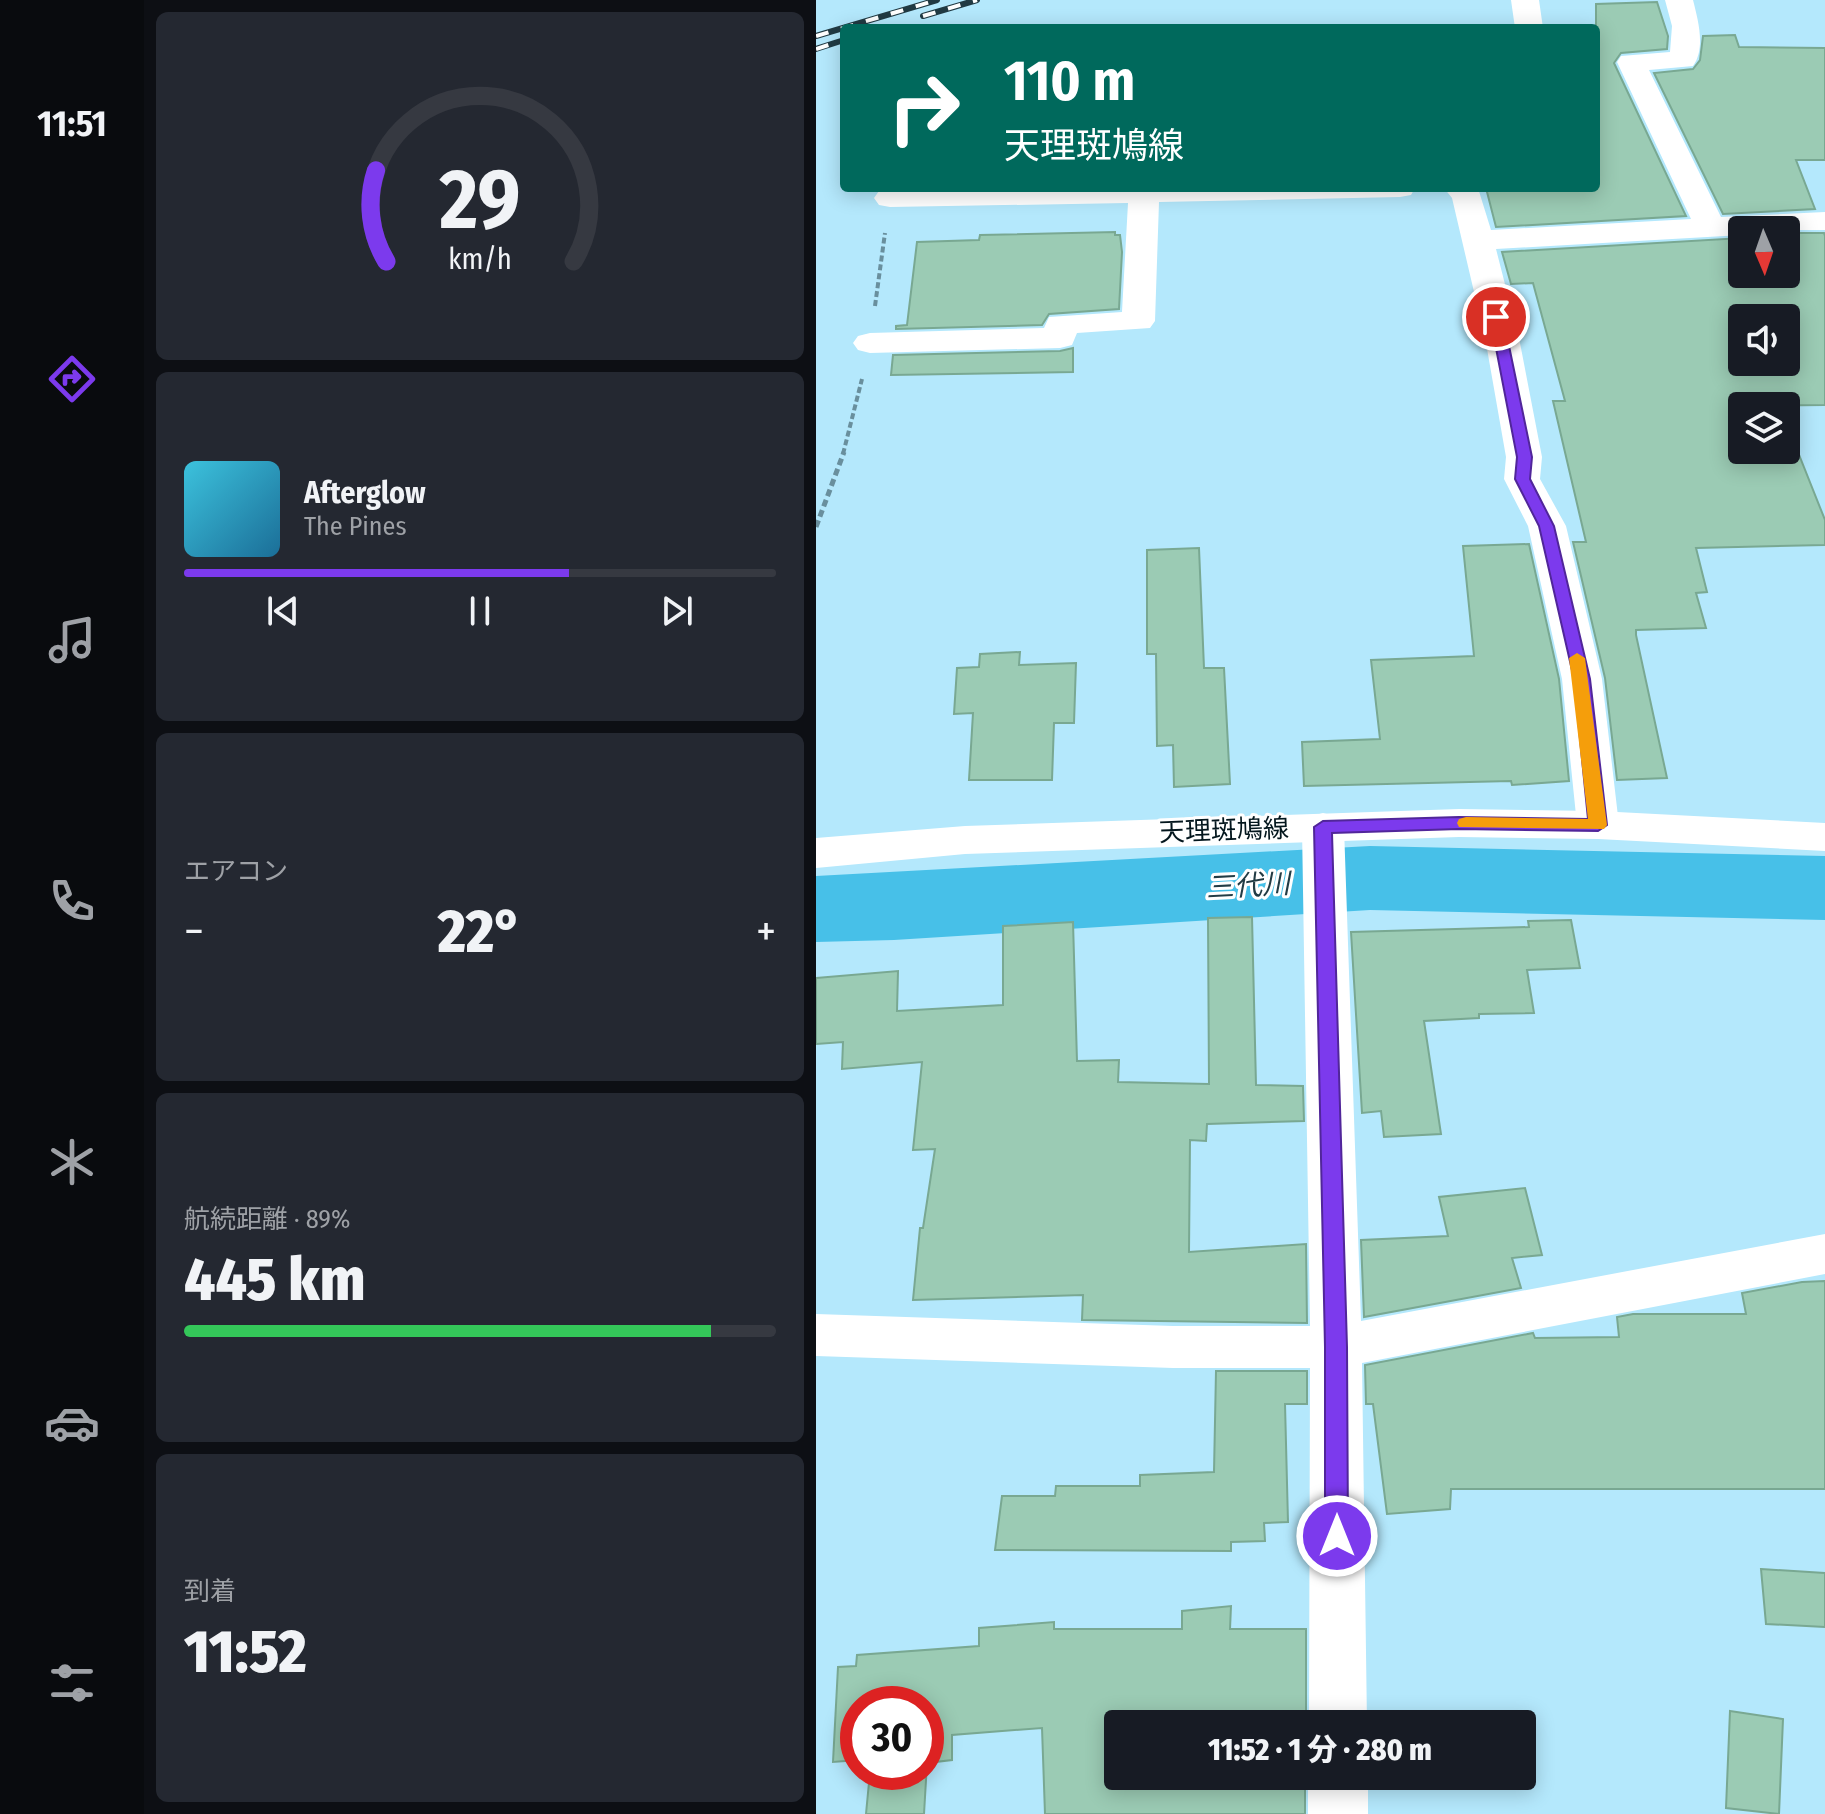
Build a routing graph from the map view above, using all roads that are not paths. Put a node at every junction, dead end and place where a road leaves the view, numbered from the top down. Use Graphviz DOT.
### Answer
graph roads {
  1 [pos="1525,0"];
  2 [pos="1679,0"];
  3 [pos="1528,24"];
  4 [pos="1195,192"];
  5 [pos="1464,192"];
  6 [pos="1144,193"];
  7 [pos="890,198"];
  8 [pos="1825,221"];
  9 [pos="1710,226"];
  10 [pos="1478,240"];
  11 [pos="870,343"];
  12 [pos="1598,825"];
  13 [pos="1825,837"];
  14 [pos="816,853"];
  15 [pos="1325,863"];
  16 [pos="1825,1254"];
  17 [pos="816,1335"];
  18 [pos="1336,1347"];
  19 [pos="1338,1710"];
  20 [pos="1338,1790"];
  21 [pos="1338,1814"];
  1 -- 3 [label="street"];
  2 -- 9 [label="street"];
  4 -- 6 [label="street"];
  5 -- 10 [label="street"];
  6 -- 7 [label="street"];
  6 -- 11 [label="street"];
  8 -- 9 [label="street"];
  9 -- 10 [label="street"];
  10 -- 12 [label="street"];
  12 -- 13 [label="street, 天理斑鳩線"];
  12 -- 15 [label="street, 天理斑鳩線"];
  14 -- 15 [label="street, 天理斑鳩線"];
  15 -- 18 [label="street"];
  16 -- 18 [label="street"];
  17 -- 18 [label="street"];
  18 -- 19 [label="street"];
  20 -- 21 [label="street"];
}
